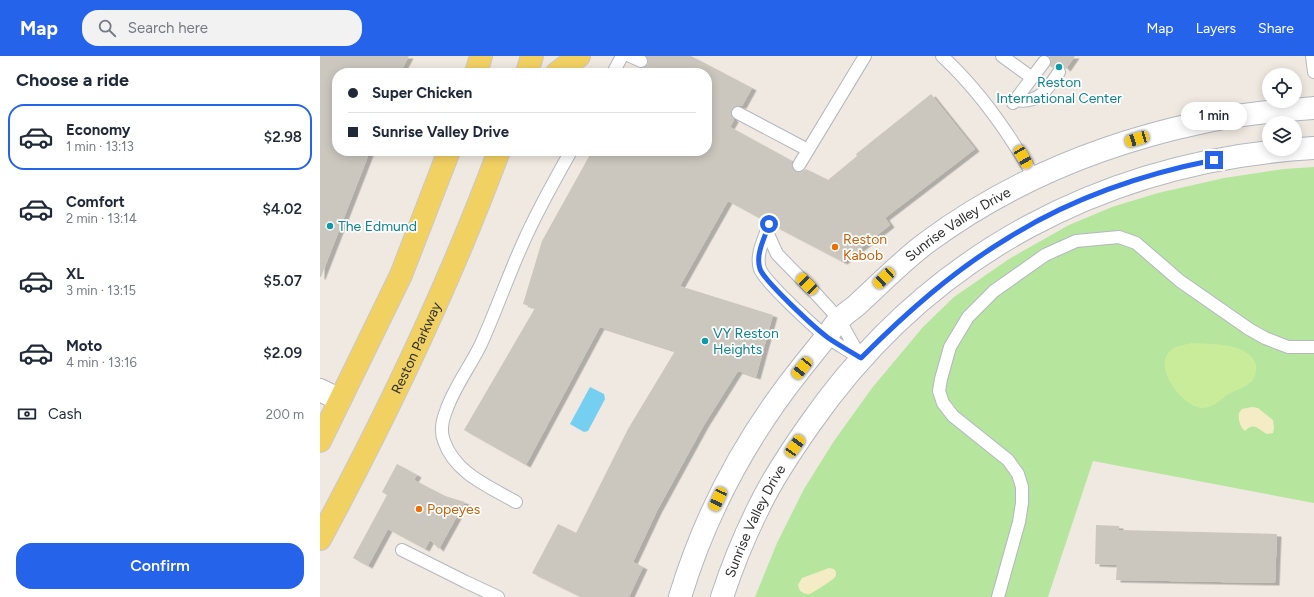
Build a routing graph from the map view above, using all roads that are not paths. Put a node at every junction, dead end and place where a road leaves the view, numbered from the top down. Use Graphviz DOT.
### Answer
graph roads {
  1 [pos="481,56"];
  2 [pos="532,56"];
  3 [pos="579,56"];
  4 [pos="622,56"];
  5 [pos="865,56"];
  6 [pos="942,56"];
  7 [pos="1002,56"];
  8 [pos="1312,56"];
  9 [pos="1044,62"];
  10 [pos="477,68"];
  11 [pos="528,68"];
  12 [pos="563,68"];
  13 [pos="616,68"];
  14 [pos="1059,72"];
  15 [pos="1314,72"];
  16 [pos="1031,77"];
  17 [pos="1314,108"];
  18 [pos="738,113"];
  19 [pos="1314,148"];
  20 [pos="808,150"];
  21 [pos="447,156"];
  22 [pos="497,156"];
  23 [pos="567,156"];
  24 [pos="799,165"];
  25 [pos="1034,177"];
  26 [pos="839,320"];
  27 [pos="826,337"];
  28 [pos="1314,347"];
  29 [pos="861,358"];
  30 [pos="320,390"];
  31 [pos="340,400"];
  32 [pos="320,441"];
  33 [pos="516,502"];
  34 [pos="320,538"];
  35 [pos="402,550"];
  36 [pos="498,597"];
  37 [pos="680,597"];
  38 [pos="722,597"];
  39 [pos="998,597"];
  1 -- 10 [label="main road"];
  2 -- 11 [label="main road"];
  3 -- 12 [label="main road"];
  4 -- 13 [label="lane"];
  5 -- 20 [label="lane"];
  6 -- 25 [label="lane"];
  7 -- 16 [label="lane"];
  8 -- 15 [label="lane"];
  9 -- 16 [label="lane"];
  14 -- 16 [label="lane"];
  17 -- 25 [label="main road, Sunrise Valley Drive"];
  18 -- 20 [label="lane"];
  19 -- 29 [label="main road, Sunrise Valley Drive"];
  20 -- 24 [label="lane"];
  21 -- 31 [label="main road"];
  22 -- 34 [label="main road, Reston Parkway"];
  23 -- 33 [label="lane"];
  25 -- 26 [label="main road, Sunrise Valley Drive"];
  26 -- 27 [label="main road, Sunrise Valley Drive"];
  26 -- 27 [label="lane"];
  26 -- 29 [label="lane"];
  27 -- 29 [label="lane"];
  27 -- 37 [label="main road, Sunrise Valley Drive"];
  28 -- 39 [label="lane"];
  29 -- 38 [label="main road, Sunrise Valley Drive"];
  30 -- 31 [label="main road"];
  31 -- 32 [label="main road"];
  35 -- 36 [label="lane"];
}
